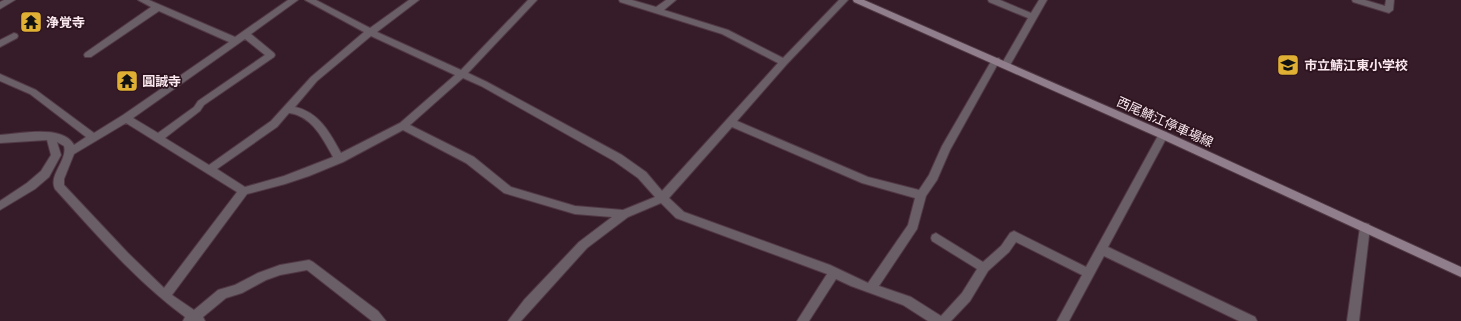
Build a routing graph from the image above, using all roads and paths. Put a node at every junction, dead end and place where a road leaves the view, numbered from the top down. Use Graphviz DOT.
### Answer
graph roads {
  1 [pos="11,0"];
  2 [pos="142,0"];
  3 [pos="294,0"];
  4 [pos="309,0"];
  5 [pos="415,0"];
  6 [pos="533,0"];
  7 [pos="623,0"];
  8 [pos="672,0"];
  9 [pos="844,0"];
  10 [pos="857,0"];
  11 [pos="992,0"];
  12 [pos="1043,0"];
  13 [pos="1356,0"];
  14 [pos="1390,0"];
  15 [pos="0,6"];
  16 [pos="158,7"];
  17 [pos="657,11"];
  18 [pos="1033,17"];
  19 [pos="370,32"];
  20 [pos="245,34"];
  21 [pos="14,36"];
  22 [pos="235,41"];
  23 [pos="0,44"];
  24 [pos="88,55"];
  25 [pos="996,60"];
  26 [pos="784,62"];
  27 [pos="1006,65"];
  28 [pos="464,73"];
  29 [pos="0,77"];
  30 [pos="287,109"];
  31 [pos="126,118"];
  32 [pos="730,122"];
  33 [pos="403,126"];
  34 [pos="1163,135"];
  35 [pos="50,136"];
  36 [pos="93,138"];
  37 [pos="158,138"];
  38 [pos="0,139"];
  39 [pos="70,152"];
  40 [pos="339,160"];
  41 [pos="209,170"];
  42 [pos="244,191"];
  43 [pos="921,195"];
  44 [pos="662,198"];
  45 [pos="0,206"];
  46 [pos="624,214"];
  47 [pos="1365,227"];
  48 [pos="936,238"];
  49 [pos="1101,249"];
  50 [pos="984,268"];
  51 [pos="1461,272"];
  52 [pos="834,273"];
  53 [pos="1088,273"];
  54 [pos="871,288"];
  55 [pos="165,296"];
  56 [pos="194,320"];
  57 [pos="380,321"];
  58 [pos="514,321"];
  59 [pos="803,321"];
  60 [pos="938,321"];
  61 [pos="944,321"];
  62 [pos="1063,321"];
  63 [pos="1251,321"];
  64 [pos="1353,321"];
  1 -- 15 [label="street"];
  2 -- 16 [label="street"];
  3 -- 20 [label="street"];
  4 -- 19 [label="street"];
  5 -- 19 [label="street"];
  6 -- 28 [label="street"];
  7 -- 17 [label="street"];
  8 -- 17 [label="street"];
  9 -- 26 [label="street"];
  10 -- 25 [label="main road, 西尾鯖江停車場線"];
  11 -- 18 [label="street"];
  12 -- 18 [label="street"];
  13 -- 14 [label="street"];
  16 -- 22 [label="street"];
  16 -- 24 [label="street"];
  17 -- 26 [label="street"];
  18 -- 27 [label="street"];
  19 -- 28 [label="street"];
  19 -- 30 [label="street"];
  20 -- 22 [label="street"];
  20 -- 37 [label="street"];
  21 -- 23 [label="street"];
  22 -- 31 [label="street"];
  25 -- 27 [label="main road, 西尾鯖江停車場線"];
  25 -- 43 [label="street"];
  26 -- 32 [label="street"];
  27 -- 34 [label="main road, 西尾鯖江停車場線"];
  28 -- 33 [label="street"];
  28 -- 44 [label="street"];
  29 -- 36 [label="street"];
  30 -- 40 [label="street"];
  30 -- 41 [label="street"];
  31 -- 36 [label="street"];
  31 -- 37 [label="street"];
  32 -- 43 [label="street"];
  32 -- 44 [label="street"];
  33 -- 40 [label="street"];
  33 -- 46 [label="street"];
  34 -- 47 [label="main road, 西尾鯖江停車場線"];
  34 -- 49 [label="street"];
  35 -- 38 [label="street"];
  35 -- 39 [label="street"];
  35 -- 45 [label="street"];
  36 -- 39 [label="street"];
  37 -- 41 [label="street"];
  39 -- 55 [label="street"];
  40 -- 42 [label="street"];
  41 -- 42 [label="street"];
  42 -- 55 [label="street"];
  43 -- 54 [label="street"];
  44 -- 46 [label="street"];
  44 -- 52 [label="street"];
  46 -- 58 [label="street"];
  47 -- 51 [label="main road, 西尾鯖江停車場線"];
  47 -- 64 [label="street"];
  48 -- 50 [label="street"];
  49 -- 53 [label="street"];
  49 -- 63 [label="street"];
  50 -- 53 [label="street"];
  50 -- 61 [label="street"];
  52 -- 54 [label="street"];
  52 -- 59 [label="street"];
  53 -- 62 [label="street"];
  54 -- 60 [label="street"];
  55 -- 56 [label="street"];
  56 -- 57 [label="street"];
}
